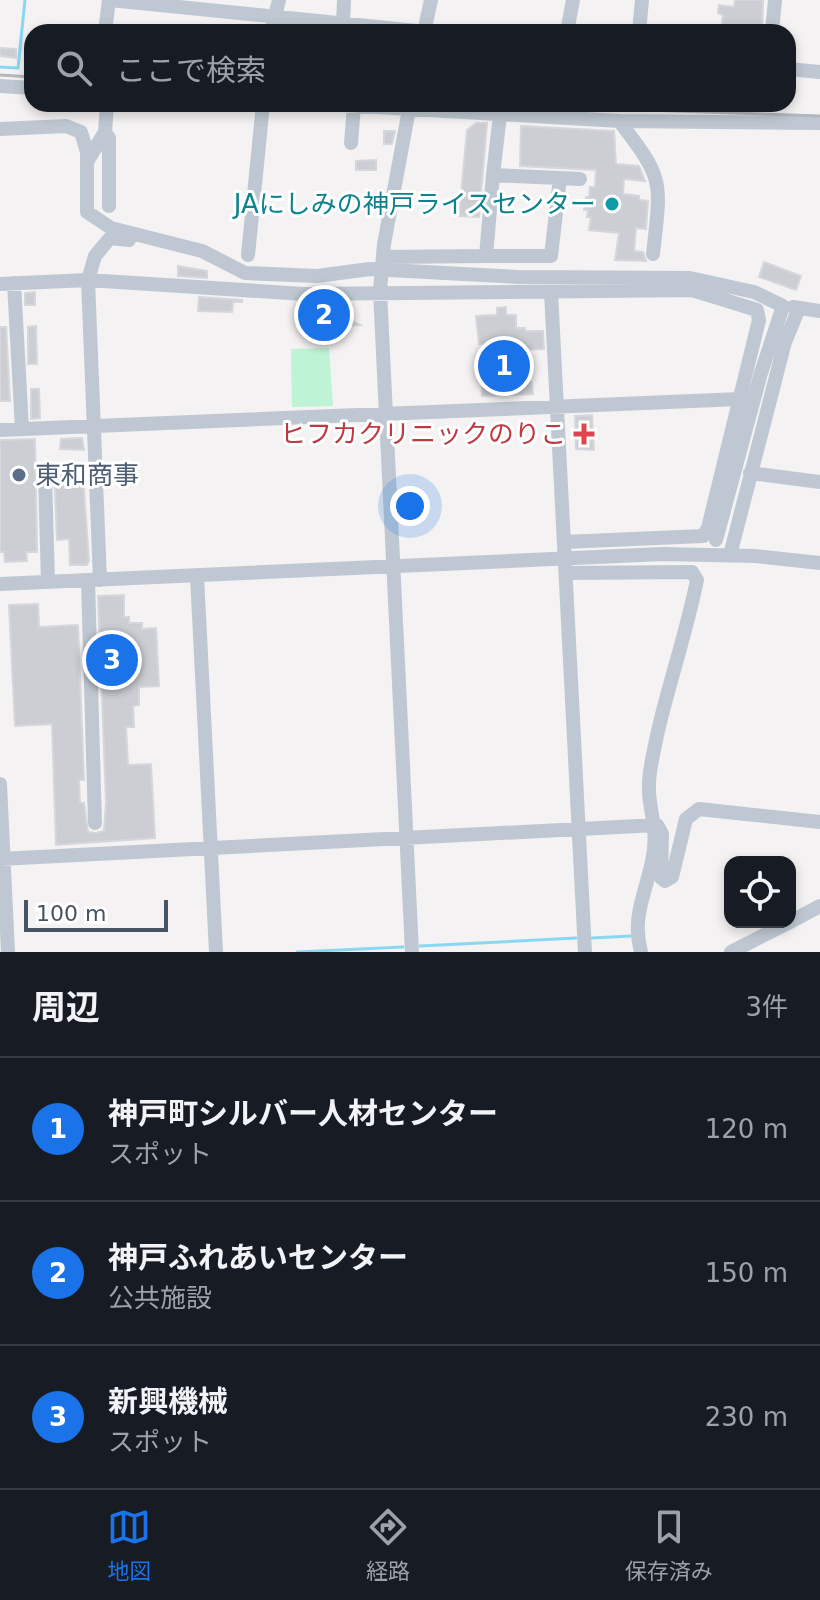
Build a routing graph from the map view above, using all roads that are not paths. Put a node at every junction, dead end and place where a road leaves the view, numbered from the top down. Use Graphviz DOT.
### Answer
graph roads {
  1 [pos="110,0"];
  2 [pos="279,0"];
  3 [pos="344,0"];
  4 [pos="431,0"];
  5 [pos="573,0"];
  6 [pos="642,0"];
  7 [pos="775,0"];
  8 [pos="211,5"];
  9 [pos="106,24"];
  10 [pos="272,24"];
  11 [pos="343,24"];
  12 [pos="426,24"];
  13 [pos="568,24"];
  14 [pos="640,24"];
  15 [pos="773,24"];
  16 [pos="796,70"];
  17 [pos="820,72"];
  18 [pos="0,86"];
  19 [pos="24,88"];
  20 [pos="106,112"];
  21 [pos="262,112"];
  22 [pos="354,112"];
  23 [pos="409,112"];
  24 [pos="466,112"];
  25 [pos="500,115"];
  26 [pos="619,121"];
  27 [pos="820,123"];
  28 [pos="0,129"];
  29 [pos="105,132"];
  30 [pos="351,143"];
  31 [pos="86,163"];
  32 [pos="493,175"];
  33 [pos="560,178"];
  34 [pos="580,179"];
  35 [pos="109,206"];
  36 [pos="161,243"];
  37 [pos="653,254"];
  38 [pos="248,255"];
  39 [pos="486,256"];
  40 [pos="382,263"];
  41 [pos="88,280"];
  42 [pos="7,284"];
  43 [pos="380,291"];
  44 [pos="551,292"];
  45 [pos="783,306"];
  46 [pos="799,308"];
  47 [pos="820,311"];
  48 [pos="740,399"];
  49 [pos="558,408"];
  50 [pos="383,416"];
  51 [pos="94,427"];
  52 [pos="22,429"];
  53 [pos="0,430"];
  54 [pos="750,473"];
  55 [pos="45,474"];
  56 [pos="820,482"];
  57 [pos="716,540"];
  58 [pos="565,550"];
  59 [pos="730,555"];
  60 [pos="820,563"];
  61 [pos="391,566"];
  62 [pos="567,573"];
  63 [pos="197,576"];
  64 [pos="94,580"];
  65 [pos="48,582"];
  66 [pos="0,584"];
  67 [pos="0,784"];
  68 [pos="820,822"];
  69 [pos="95,823"];
  70 [pos="657,825"];
  71 [pos="579,829"];
  72 [pos="406,837"];
  73 [pos="211,847"];
  74 [pos="2,858"];
  75 [pos="820,906"];
  76 [pos="796,919"];
  77 [pos="778,928"];
  78 [pos="8,952"];
  79 [pos="216,952"];
  80 [pos="412,952"];
  81 [pos="585,952"];
  82 [pos="641,952"];
  83 [pos="731,952"];
  1 -- 8 [label="street"];
  1 -- 9 [label="street"];
  2 -- 10 [label="street"];
  3 -- 11 [label="street"];
  4 -- 12 [label="street"];
  5 -- 13 [label="street"];
  6 -- 14 [label="street"];
  7 -- 15 [label="street"];
  8 -- 10 [label="street"];
  10 -- 11 [label="street"];
  16 -- 17 [label="street"];
  18 -- 19 [label="street"];
  20 -- 29 [label="street"];
  21 -- 38 [label="street"];
  22 -- 30 [label="street"];
  23 -- 40 [label="street"];
  24 -- 25 [label="street"];
  25 -- 26 [label="street"];
  25 -- 32 [label="street"];
  26 -- 27 [label="street"];
  26 -- 37 [label="street"];
  28 -- 31 [label="street"];
  29 -- 31 [label="street"];
  29 -- 35 [label="street"];
  31 -- 36 [label="street"];
  32 -- 33 [label="street"];
  32 -- 39 [label="street"];
  33 -- 34 [label="street"];
  33 -- 39 [label="street"];
  36 -- 40 [label="street"];
  36 -- 41 [label="street"];
  39 -- 40 [label="street"];
  40 -- 43 [label="street"];
  40 -- 45 [label="street"];
  41 -- 42 [label="street"];
  41 -- 43 [label="street"];
  41 -- 51 [label="street"];
  42 -- 52 [label="street"];
  43 -- 44 [label="street"];
  43 -- 50 [label="street"];
  44 -- 48 [label="street"];
  44 -- 49 [label="street"];
  45 -- 46 [label="street"];
  45 -- 57 [label="street"];
  46 -- 47 [label="street"];
  46 -- 54 [label="street"];
  48 -- 49 [label="street"];
  48 -- 58 [label="street"];
  49 -- 50 [label="street"];
  49 -- 58 [label="street"];
  50 -- 51 [label="street"];
  50 -- 61 [label="street"];
  51 -- 52 [label="street"];
  51 -- 64 [label="street"];
  52 -- 53 [label="street"];
  54 -- 56 [label="street"];
  54 -- 59 [label="street"];
  55 -- 65 [label="street"];
  58 -- 59 [label="street"];
  58 -- 61 [label="street"];
  58 -- 62 [label="street"];
  59 -- 60 [label="street"];
  61 -- 63 [label="street"];
  61 -- 72 [label="street"];
  62 -- 70 [label="street"];
  62 -- 71 [label="street"];
  63 -- 64 [label="street"];
  63 -- 73 [label="street"];
  64 -- 65 [label="street"];
  64 -- 69 [label="street"];
  65 -- 66 [label="street"];
  67 -- 74 [label="street"];
  68 -- 70 [label="street"];
  70 -- 71 [label="street"];
  70 -- 82 [label="street"];
  71 -- 72 [label="street"];
  71 -- 81 [label="street"];
  72 -- 73 [label="street"];
  72 -- 80 [label="street"];
  73 -- 74 [label="street"];
  73 -- 79 [label="street"];
  74 -- 78 [label="street"];
  75 -- 76 [label="street"];
  77 -- 83 [label="street"];
}
